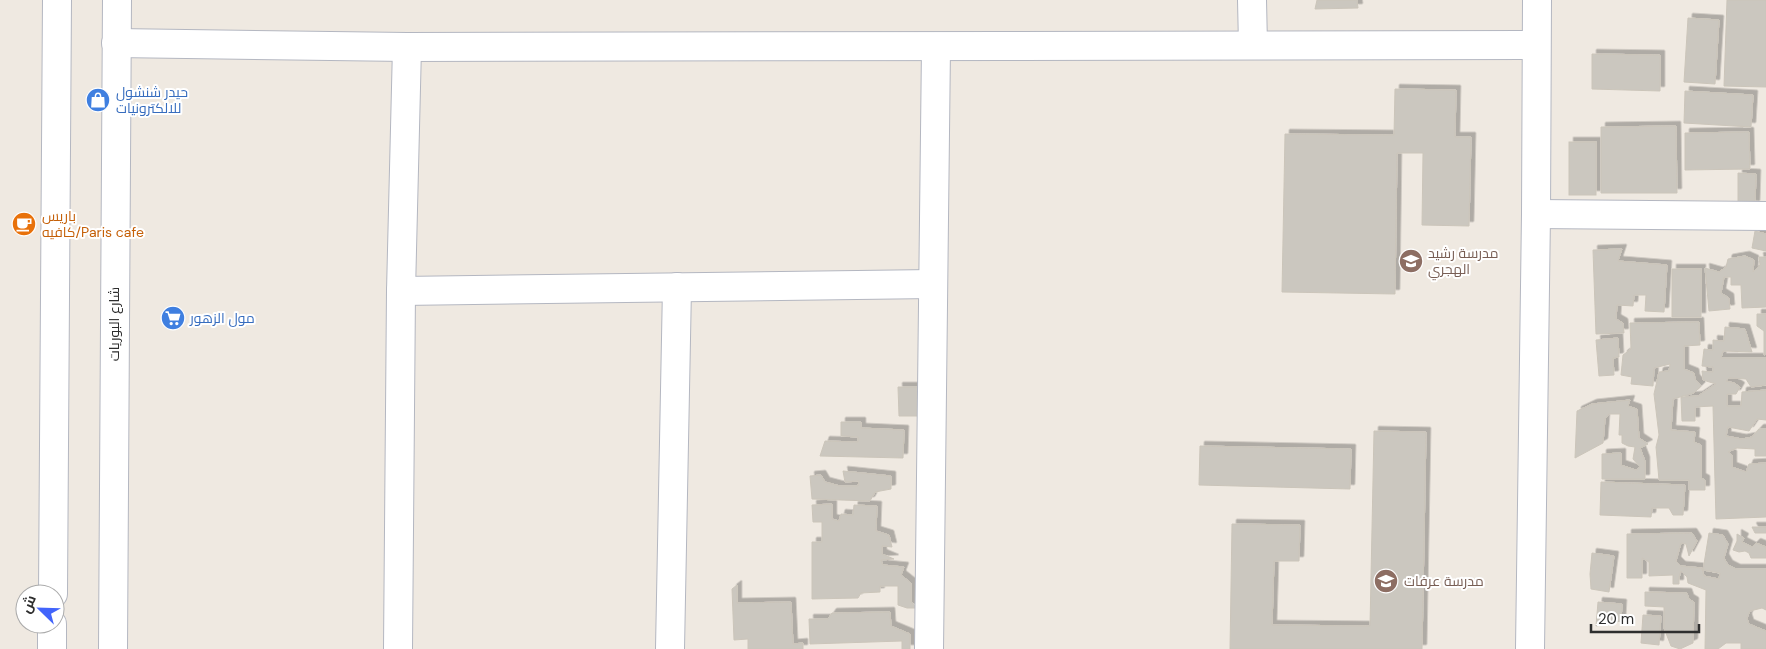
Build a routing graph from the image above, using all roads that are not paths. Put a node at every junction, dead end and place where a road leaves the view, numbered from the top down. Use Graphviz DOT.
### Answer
graph roads {
  1 [pos="57,0"];
  2 [pos="117,0"];
  3 [pos="1252,0"];
  4 [pos="1537,0"];
  5 [pos="116,43"];
  6 [pos="1253,45"];
  7 [pos="1536,45"];
  8 [pos="407,47"];
  9 [pos="936,47"];
  10 [pos="1536,214"];
  11 [pos="1766,216"];
  12 [pos="933,284"];
  13 [pos="677,287"];
  14 [pos="401,290"];
  15 [pos="53,584"];
  16 [pos="52,634"];
  17 [pos="52,649"];
  18 [pos="113,649"];
  19 [pos="398,649"];
  20 [pos="670,649"];
  21 [pos="929,649"];
  22 [pos="1530,649"];
  1 -- 15 [label="street"];
  2 -- 5 [label="street, شارع البوريات"];
  3 -- 6 [label="street"];
  4 -- 7 [label="street"];
  5 -- 8 [label="street"];
  5 -- 18 [label="street, شارع البوريات"];
  6 -- 7 [label="street"];
  6 -- 9 [label="street"];
  7 -- 10 [label="street"];
  8 -- 9 [label="street"];
  8 -- 14 [label="street"];
  9 -- 12 [label="street"];
  10 -- 11 [label="street"];
  10 -- 22 [label="street"];
  12 -- 13 [label="street"];
  12 -- 21 [label="street"];
  13 -- 14 [label="street"];
  13 -- 20 [label="street"];
  14 -- 19 [label="street"];
  16 -- 17 [label="street"];
}
